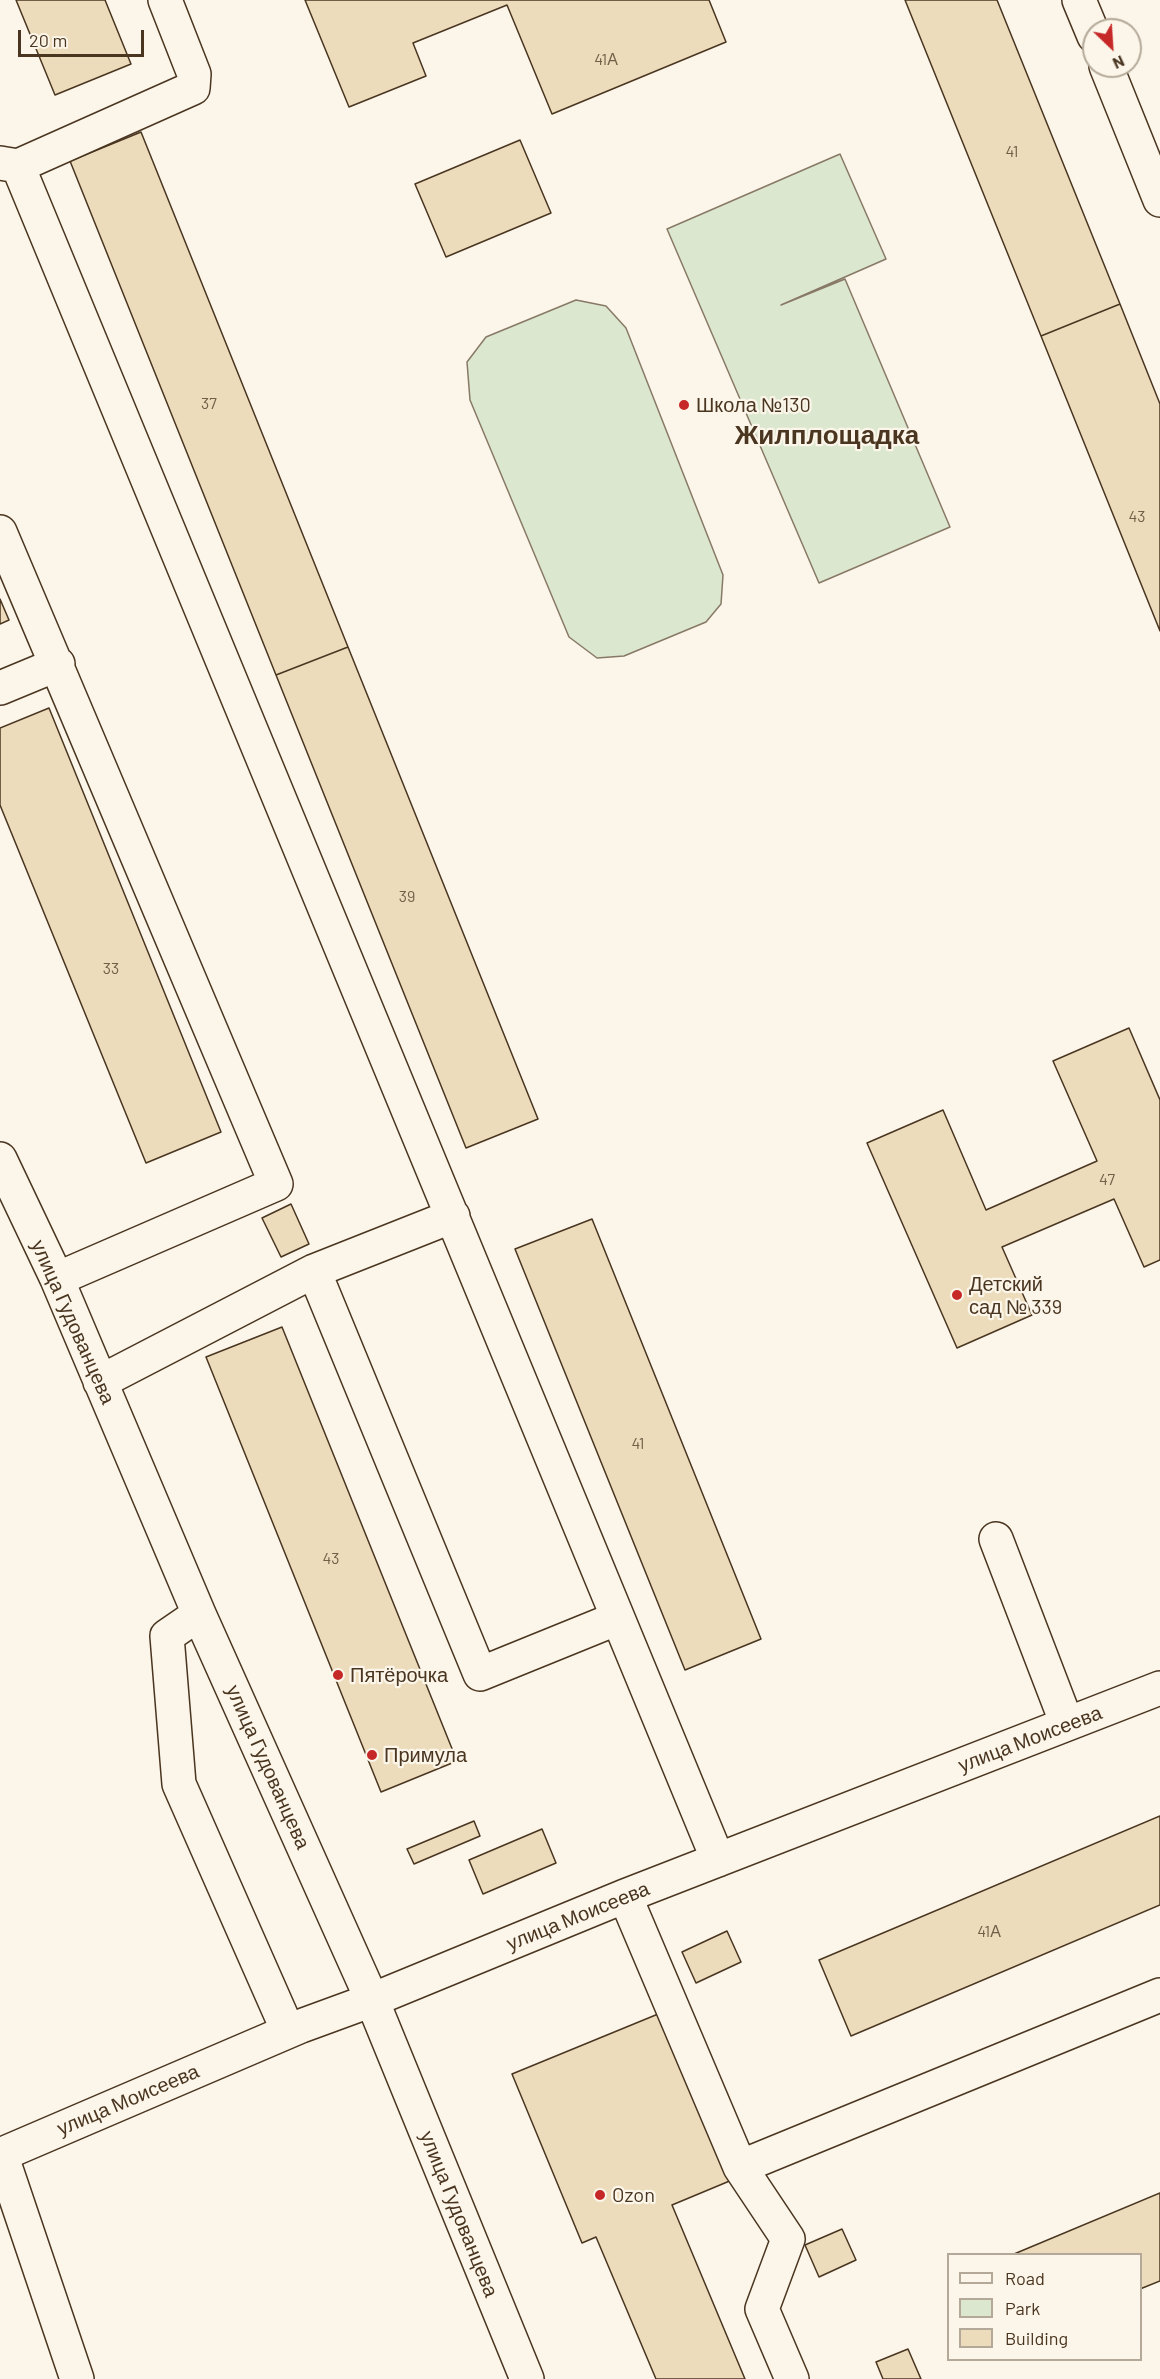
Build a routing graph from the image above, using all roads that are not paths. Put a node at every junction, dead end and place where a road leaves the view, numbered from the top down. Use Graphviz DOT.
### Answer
graph roads {
  1 [pos="165,0"];
  2 [pos="1079,0"];
  3 [pos="1086,18"];
  4 [pos="1111,78"];
  5 [pos="9,164"];
  6 [pos="1160,200"];
  7 [pos="0,532"];
  8 [pos="57,664"];
  9 [pos="0,688"];
  10 [pos="0,1159"];
  11 [pos="453,1216"];
  12 [pos="314,1271"];
  13 [pos="57,1279"];
  14 [pos="100,1382"];
  15 [pos="996,1539"];
  16 [pos="200,1614"];
  17 [pos="618,1618"];
  18 [pos="1160,1688"];
  19 [pos="1067,1724"];
  20 [pos="718,1860"];
  21 [pos="625,1896"];
  22 [pos="1160,1995"];
  23 [pos="372,2000"];
  24 [pos="288,2031"];
  25 [pos="0,2154"];
  26 [pos="740,2167"];
  27 [pos="77,2379"];
  28 [pos="526,2379"];
  29 [pos="792,2379"];
  1 -- 5 [label="street"];
  2 -- 3 [label="street"];
  4 -- 6 [label="street"];
  5 -- 11 [label="street"];
  7 -- 8 [label="street"];
  8 -- 9 [label="street"];
  8 -- 13 [label="street"];
  10 -- 13 [label="street, улица Гудованцева"];
  11 -- 12 [label="street"];
  11 -- 17 [label="street"];
  12 -- 14 [label="street"];
  12 -- 17 [label="street"];
  13 -- 14 [label="street, улица Гудованцева"];
  14 -- 16 [label="street, улица Гудованцева"];
  15 -- 19 [label="street"];
  16 -- 23 [label="street, улица Гудованцева"];
  16 -- 24 [label="street"];
  17 -- 20 [label="street"];
  18 -- 19 [label="street, улица Моисеева"];
  19 -- 20 [label="street, улица Моисеева"];
  20 -- 21 [label="street, улица Моисеева"];
  21 -- 23 [label="street, улица Моисеева"];
  21 -- 26 [label="street"];
  22 -- 26 [label="street"];
  23 -- 24 [label="street, улица Моисеева"];
  23 -- 28 [label="street, улица Гудованцева"];
  24 -- 25 [label="street, улица Моисеева"];
  25 -- 27 [label="street"];
  26 -- 29 [label="street"];
}
